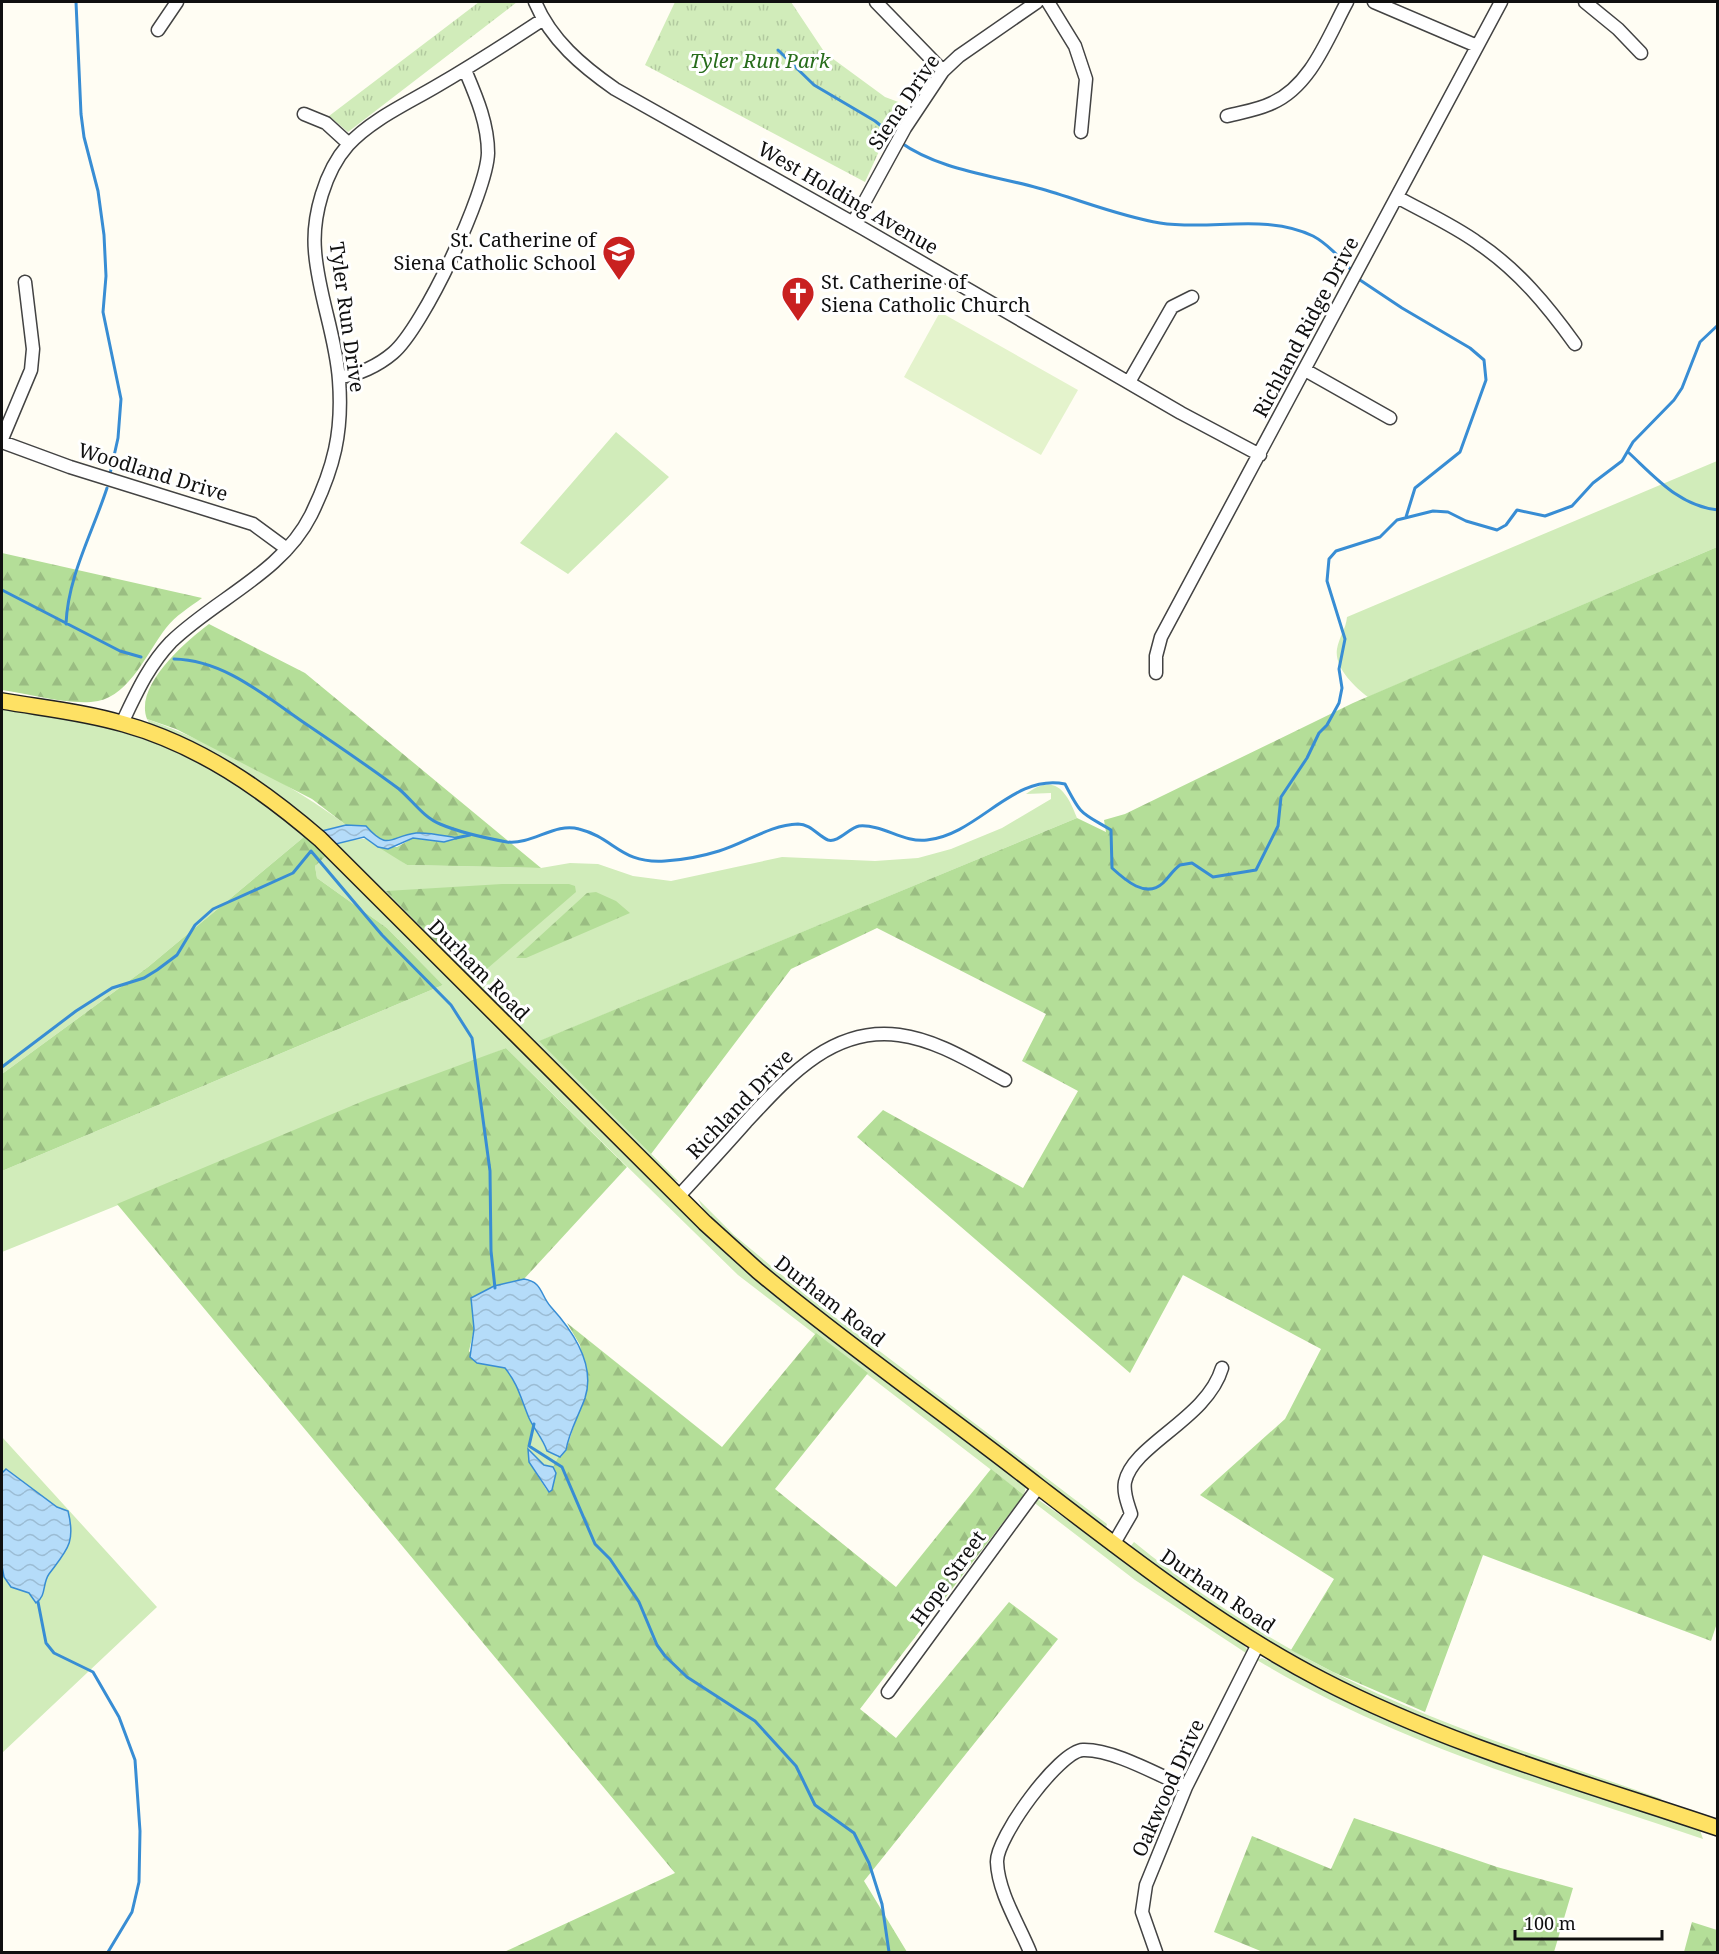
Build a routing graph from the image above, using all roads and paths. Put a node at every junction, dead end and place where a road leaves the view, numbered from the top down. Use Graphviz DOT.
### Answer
graph roads {
  1 [pos="177,2"];
  2 [pos="535,2"];
  3 [pos="876,2"];
  4 [pos="1038,2"];
  5 [pos="1048,2"];
  6 [pos="1347,2"];
  7 [pos="1374,2"];
  8 [pos="1500,2"];
  9 [pos="1585,2"];
  10 [pos="543,20"];
  11 [pos="158,30"];
  12 [pos="1477,46"];
  13 [pos="1641,53"];
  14 [pos="465,70"];
  15 [pos="943,71"];
  16 [pos="304,114"];
  17 [pos="1227,116"];
  18 [pos="1081,132"];
  19 [pos="349,144"];
  20 [pos="1397,197"];
  21 [pos="853,223"];
  22 [pos="25,282"];
  23 [pos="1192,297"];
  24 [pos="1575,344"];
  25 [pos="1305,370"];
  26 [pos="339,378"];
  27 [pos="1129,382"];
  28 [pos="1390,418"];
  29 [pos="2,440"];
  30 [pos="1260,455"];
  31 [pos="287,549"];
  32 [pos="1156,673"];
  33 [pos="2,701"];
  34 [pos="122,723"];
  35 [pos="1005,1080"];
  36 [pos="678,1197"];
  37 [pos="1222,1368"];
  38 [pos="1039,1486"];
  39 [pos="1113,1545"];
  40 [pos="1258,1644"];
  41 [pos="888,1692"];
  42 [pos="1186,1787"];
  43 [pos="1718,1828"];
  44 [pos="1030,1953"];
  45 [pos="1156,1953"];
  1 -- 11 [label="street"];
  2 -- 10 [label="street, West Holding Avenue"];
  3 -- 15 [label="street"];
  4 -- 15 [label="street, Siena Drive"];
  5 -- 18 [label="street"];
  6 -- 17 [label="street"];
  7 -- 12 [label="street"];
  8 -- 12 [label="street, Richland Ridge Drive"];
  9 -- 13 [label="street"];
  10 -- 14 [label="street, Tyler Run Drive"];
  10 -- 21 [label="street, West Holding Avenue"];
  12 -- 20 [label="street, Richland Ridge Drive"];
  14 -- 19 [label="street, Tyler Run Drive"];
  14 -- 26 [label="street"];
  15 -- 21 [label="street, Siena Drive"];
  16 -- 19 [label="street"];
  19 -- 26 [label="street, Tyler Run Drive"];
  20 -- 24 [label="street"];
  20 -- 25 [label="street, Richland Ridge Drive"];
  21 -- 27 [label="street, West Holding Avenue"];
  22 -- 29 [label="street"];
  23 -- 27 [label="street"];
  25 -- 28 [label="street"];
  25 -- 30 [label="street, Richland Ridge Drive"];
  26 -- 31 [label="street, Tyler Run Drive"];
  27 -- 30 [label="street, West Holding Avenue"];
  29 -- 31 [label="street, Woodland Drive"];
  30 -- 32 [label="street, Richland Ridge Drive"];
  31 -- 34 [label="street, Tyler Run Drive"];
  33 -- 34 [label="main road, Durham Road"];
  34 -- 36 [label="main road, Durham Road"];
  35 -- 36 [label="street, Richland Drive"];
  36 -- 38 [label="main road, Durham Road"];
  37 -- 39 [label="street"];
  38 -- 39 [label="main road, Durham Road"];
  38 -- 41 [label="street, Hope Street"];
  39 -- 40 [label="main road, Durham Road"];
  40 -- 42 [label="street, Oakwood Drive"];
  40 -- 43 [label="main road, Durham Road"];
  42 -- 44 [label="street"];
  42 -- 45 [label="street, Oakwood Drive"];
}
